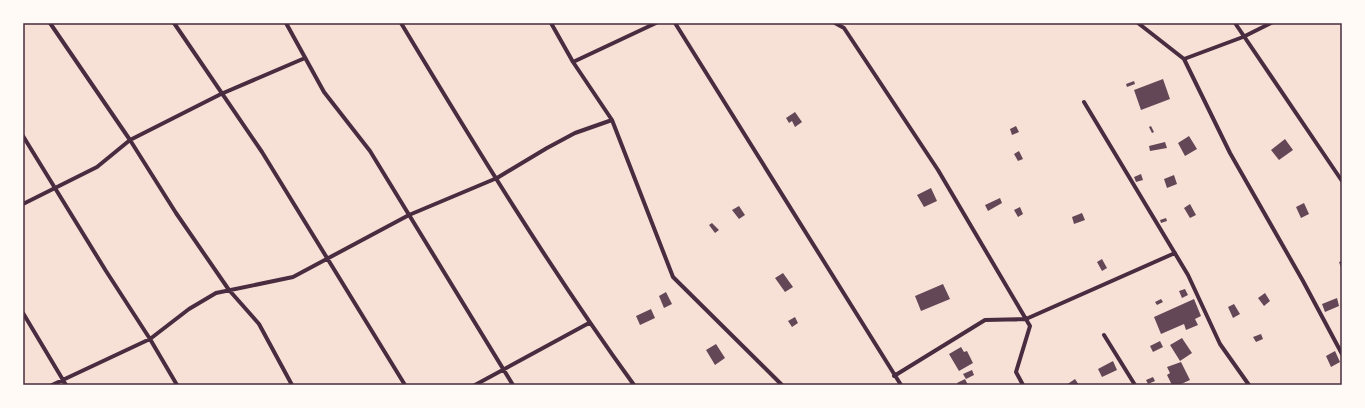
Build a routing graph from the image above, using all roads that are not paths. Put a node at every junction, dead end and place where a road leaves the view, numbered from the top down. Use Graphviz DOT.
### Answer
graph roads {
  1 [pos="50,23"];
  2 [pos="174,23"];
  3 [pos="286,23"];
  4 [pos="401,23"];
  5 [pos="551,23"];
  6 [pos="656,23"];
  7 [pos="675,23"];
  8 [pos="835,23"];
  9 [pos="1138,23"];
  10 [pos="1235,23"];
  11 [pos="1271,23"];
  12 [pos="1243,37"];
  13 [pos="305,58"];
  14 [pos="1184,58"];
  15 [pos="573,62"];
  16 [pos="222,94"];
  17 [pos="1084,102"];
  18 [pos="612,120"];
  19 [pos="23,136"];
  20 [pos="130,140"];
  21 [pos="497,178"];
  22 [pos="1342,180"];
  23 [pos="55,187"];
  24 [pos="23,204"];
  25 [pos="409,215"];
  26 [pos="1175,253"];
  27 [pos="327,258"];
  28 [pos="229,290"];
  29 [pos="23,313"];
  30 [pos="1026,319"];
  31 [pos="589,323"];
  32 [pos="1104,335"];
  33 [pos="150,339"];
  34 [pos="1342,354"];
  35 [pos="503,370"];
  36 [pos="894,376"];
  37 [pos="63,380"];
  38 [pos="52,385"];
  39 [pos="66,385"];
  40 [pos="177,385"];
  41 [pos="292,385"];
  42 [pos="405,385"];
  43 [pos="475,385"];
  44 [pos="513,385"];
  45 [pos="634,385"];
  46 [pos="782,385"];
  47 [pos="901,385"];
  48 [pos="1024,385"];
  49 [pos="1135,385"];
  50 [pos="1249,385"];
  1 -- 20 [label="street"];
  2 -- 16 [label="street"];
  3 -- 13 [label="street"];
  4 -- 21 [label="street"];
  5 -- 15 [label="street"];
  6 -- 15 [label="street"];
  7 -- 36 [label="street"];
  8 -- 30 [label="street"];
  9 -- 14 [label="street"];
  10 -- 12 [label="street"];
  11 -- 12 [label="street"];
  12 -- 14 [label="street"];
  12 -- 22 [label="street"];
  13 -- 16 [label="street"];
  13 -- 25 [label="street"];
  14 -- 34 [label="street"];
  15 -- 18 [label="street"];
  16 -- 20 [label="street"];
  16 -- 27 [label="street"];
  17 -- 26 [label="street"];
  18 -- 21 [label="street"];
  18 -- 46 [label="street"];
  19 -- 23 [label="street"];
  20 -- 23 [label="street"];
  20 -- 28 [label="street"];
  21 -- 25 [label="street"];
  21 -- 31 [label="street"];
  23 -- 24 [label="street"];
  23 -- 33 [label="street"];
  25 -- 27 [label="street"];
  25 -- 35 [label="street"];
  26 -- 30 [label="street"];
  26 -- 50 [label="street"];
  27 -- 28 [label="street"];
  27 -- 42 [label="street"];
  28 -- 33 [label="street"];
  28 -- 41 [label="street"];
  29 -- 37 [label="street"];
  30 -- 36 [label="street"];
  30 -- 48 [label="street"];
  31 -- 35 [label="street"];
  31 -- 45 [label="street"];
  32 -- 49 [label="street"];
  33 -- 37 [label="street"];
  33 -- 40 [label="street"];
  35 -- 43 [label="street"];
  35 -- 44 [label="street"];
  36 -- 47 [label="street"];
  37 -- 38 [label="street"];
  37 -- 39 [label="street"];
}
